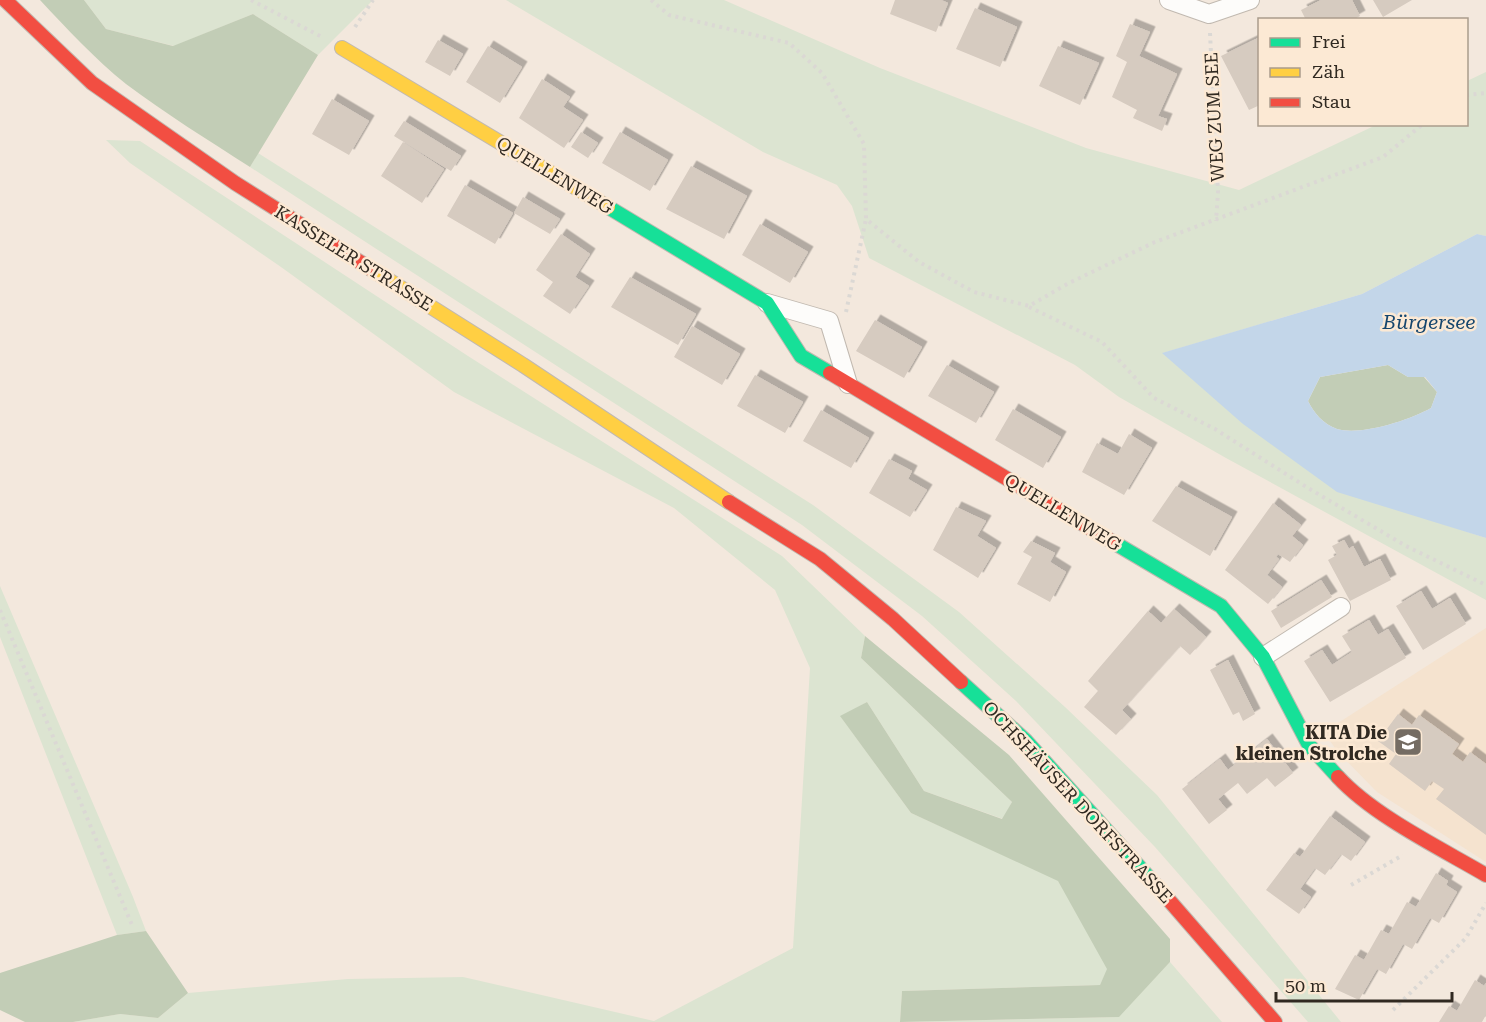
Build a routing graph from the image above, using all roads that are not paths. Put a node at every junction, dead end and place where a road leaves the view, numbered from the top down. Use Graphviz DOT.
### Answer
graph roads {
  1 [pos="5,0"];
  2 [pos="1169,0"];
  3 [pos="1251,0"];
  4 [pos="342,48"];
  5 [pos="767,303"];
  6 [pos="848,384"];
  7 [pos="719,495"];
  8 [pos="1341,607"];
  9 [pos="1263,657"];
  10 [pos="1486,875"];
  11 [pos="1275,1022"];
  1 -- 7 [label="main road, KASSELER STRASSE"];
  2 -- 3 [label="street"];
  4 -- 5 [label="main road, QUELLENWEG"];
  5 -- 6 [label="main road, QUELLENWEG"];
  5 -- 6 [label="street, QUELLENWEG"];
  6 -- 9 [label="main road, QUELLENWEG"];
  7 -- 11 [label="main road, OCHSHÄUSER DORFSTRASSE"];
  8 -- 9 [label="street"];
  9 -- 10 [label="main road, QUELLENWEG"];
}
